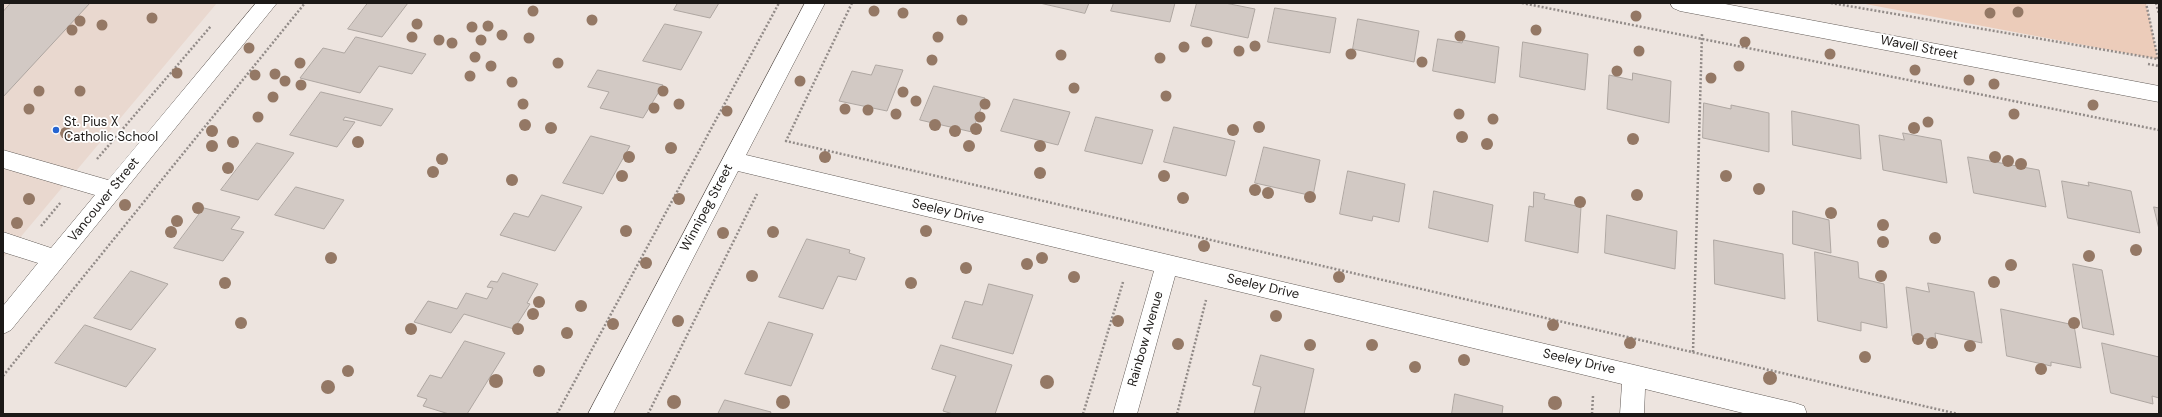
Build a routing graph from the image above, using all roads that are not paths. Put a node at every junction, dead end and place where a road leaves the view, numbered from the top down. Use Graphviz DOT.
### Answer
graph roads {
  1 [pos="267,3"];
  2 [pos="814,3"];
  3 [pos="1680,3"];
  4 [pos="2159,94"];
  5 [pos="3,159"];
  6 [pos="732,161"];
  7 [pos="112,191"];
  8 [pos="3,242"];
  9 [pos="56,259"];
  10 [pos="1167,264"];
  11 [pos="3,324"];
  12 [pos="1634,375"];
  13 [pos="600,414"];
  14 [pos="1125,414"];
  15 [pos="1632,414"];
  16 [pos="1795,414"];
  1 -- 7 [label="street, Vancouver Street"];
  2 -- 6 [label="street, Winnipeg Street"];
  3 -- 4 [label="street, Wavell Street"];
  5 -- 7 [label="street"];
  6 -- 10 [label="street, Seeley Drive"];
  6 -- 13 [label="street, Winnipeg Street"];
  7 -- 9 [label="street, Vancouver Street"];
  8 -- 9 [label="street"];
  9 -- 11 [label="street, Vancouver Street"];
  10 -- 12 [label="street, Seeley Drive"];
  10 -- 14 [label="street, Rainbow Avenue"];
  12 -- 15 [label="street"];
  12 -- 16 [label="street, Seeley Drive"];
}
